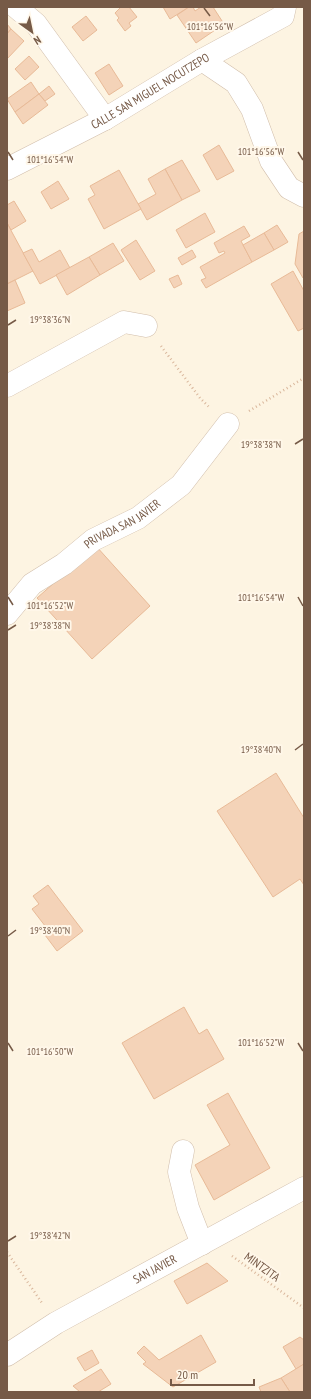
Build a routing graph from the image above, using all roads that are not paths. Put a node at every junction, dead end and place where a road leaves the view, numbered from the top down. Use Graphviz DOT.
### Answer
graph roads {
  1 [pos="16,7"];
  2 [pos="285,7"];
  3 [pos="202,60"];
  4 [pos="105,119"];
  5 [pos="7,169"];
  6 [pos="303,196"];
  7 [pos="146,326"];
  8 [pos="7,386"];
  9 [pos="228,424"];
  10 [pos="7,614"];
  11 [pos="183,1151"];
  12 [pos="304,1188"];
  13 [pos="205,1242"];
  14 [pos="7,1355"];
  1 -- 4 [label="street"];
  2 -- 3 [label="street, CALLE SAN MIGUEL NOCUTZEPO"];
  3 -- 4 [label="street, CALLE SAN MIGUEL NOCUTZEPO"];
  3 -- 6 [label="street"];
  4 -- 5 [label="street, CALLE SAN MIGUEL NOCUTZEPO"];
  7 -- 8 [label="street"];
  9 -- 10 [label="street, PRIVADA SAN JAVIER"];
  11 -- 13 [label="street"];
  12 -- 13 [label="street, SAN JAVIER"];
  13 -- 14 [label="street, SAN JAVIER"];
}
